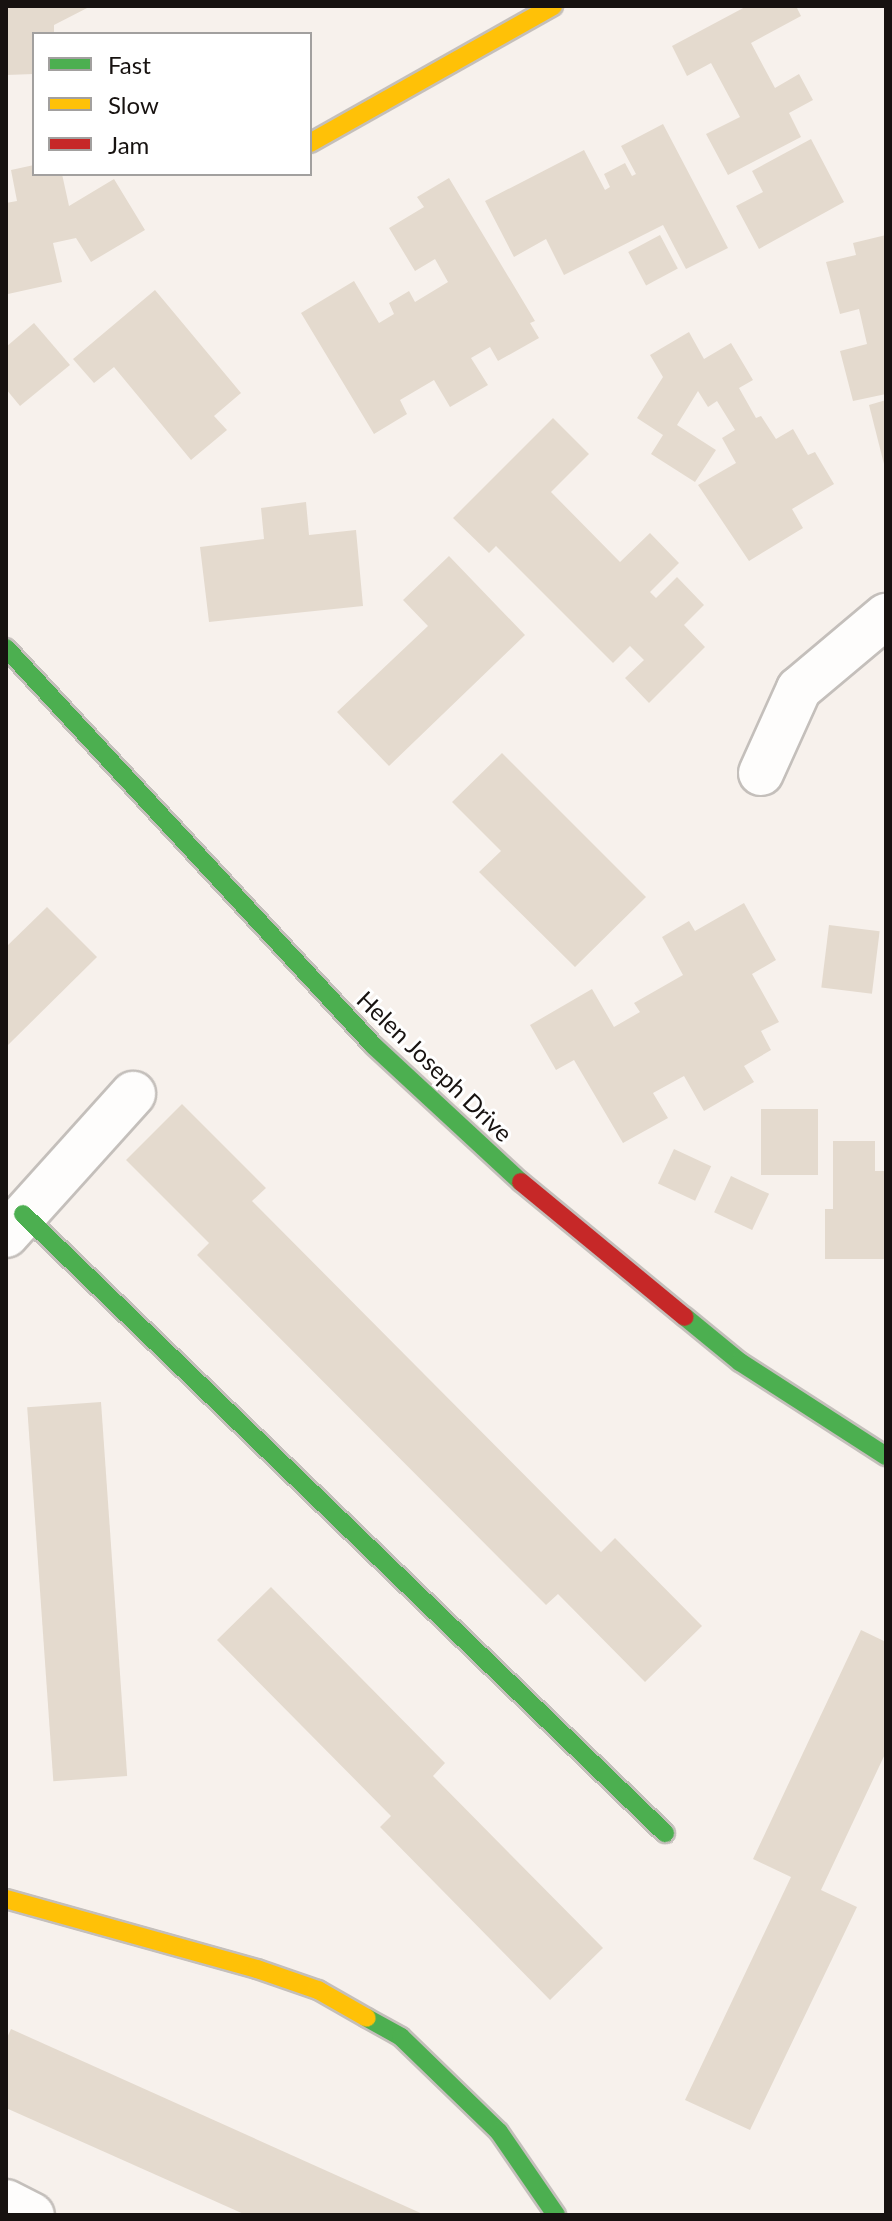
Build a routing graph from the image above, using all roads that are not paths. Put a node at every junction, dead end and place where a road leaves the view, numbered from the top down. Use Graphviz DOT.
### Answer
graph roads {
  1 [pos="553,6"];
  2 [pos="312,142"];
  3 [pos="886,616"];
  4 [pos="6,648"];
  5 [pos="761,773"];
  6 [pos="133,1094"];
  7 [pos="14,1224"];
  8 [pos="886,1456"];
  9 [pos="665,1833"];
  10 [pos="6,1899"];
  11 [pos="6,2202"];
  12 [pos="32,2215"];
  13 [pos="556,2215"];
  1 -- 2 [label="street"];
  3 -- 5 [label="street"];
  4 -- 8 [label="street, Helen Joseph Drive"];
  6 -- 7 [label="street"];
  7 -- 9 [label="street"];
  10 -- 13 [label="street"];
  11 -- 12 [label="street"];
}
